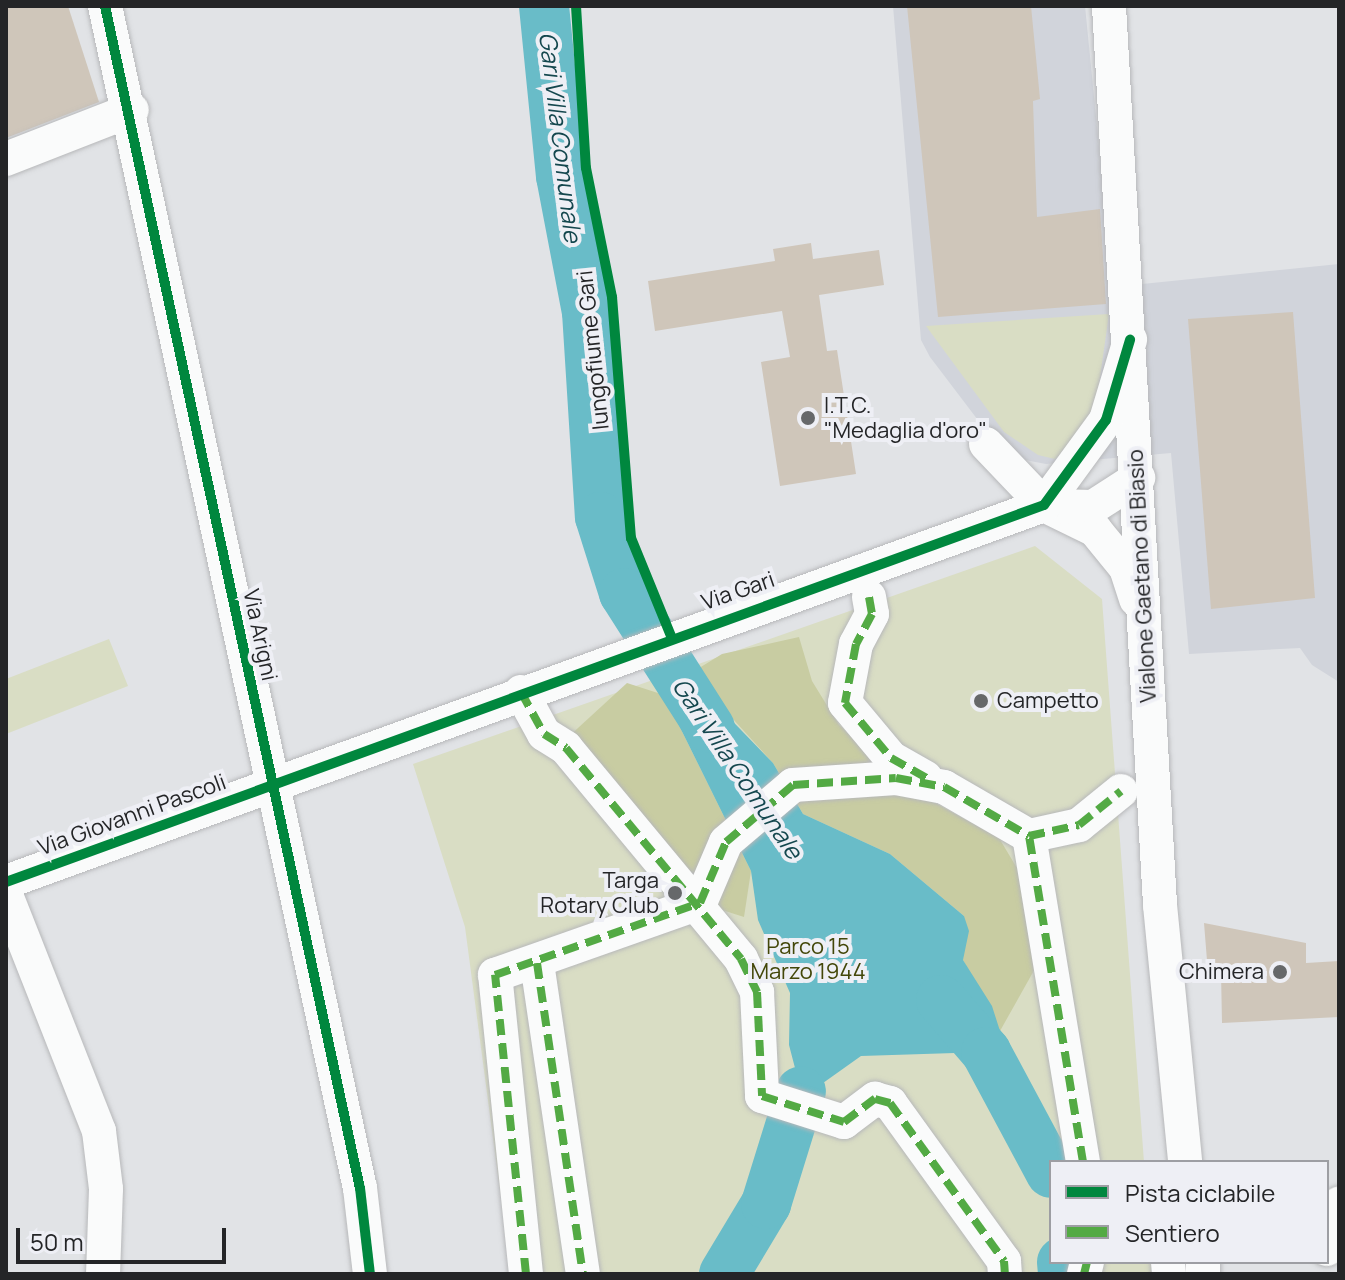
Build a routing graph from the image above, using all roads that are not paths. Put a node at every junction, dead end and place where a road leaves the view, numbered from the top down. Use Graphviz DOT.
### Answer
graph roads {
  1 [pos="105,6"];
  2 [pos="1109,6"];
  3 [pos="132,110"];
  4 [pos="6,159"];
  5 [pos="1130,340"];
  6 [pos="986,444"];
  7 [pos="1138,478"];
  8 [pos="1052,498"];
  9 [pos="869,597"];
  10 [pos="1144,626"];
  11 [pos="521,692"];
  12 [pos="271,787"];
  13 [pos="944,787"];
  14 [pos="1121,791"];
  15 [pos="1029,836"];
  16 [pos="6,882"];
  17 [pos="6,895"];
  18 [pos="700,903"];
  19 [pos="537,963"];
  20 [pos="1180,1156"];
  21 [pos="1083,1160"];
  22 [pos="1339,1204"];
  23 [pos="1329,1242"];
  24 [pos="103,1274"];
  25 [pos="370,1274"];
  26 [pos="526,1274"];
  27 [pos="583,1274"];
  28 [pos="1005,1274"];
  1 -- 3 [label="street, Via Arigni"];
  2 -- 5 [label="street, Vialone Gaetano di Biasio"];
  3 -- 4 [label="street"];
  3 -- 12 [label="street, Via Arigni"];
  5 -- 7 [label="street, Vialone Gaetano di Biasio"];
  5 -- 8 [label="street"];
  6 -- 8 [label="street"];
  7 -- 8 [label="street, Via Gari"];
  7 -- 10 [label="street, Vialone Gaetano di Biasio"];
  8 -- 10 [label="street"];
  8 -- 11 [label="street, Via Gari"];
  9 -- 13 [label="street"];
  10 -- 20 [label="street, Vialone Gaetano di Biasio"];
  11 -- 12 [label="street, Via Gari"];
  11 -- 18 [label="street"];
  12 -- 16 [label="street, Via Giovanni Pascoli"];
  12 -- 25 [label="street, Via Arigni"];
  13 -- 15 [label="street"];
  13 -- 18 [label="street"];
  14 -- 15 [label="street"];
  15 -- 21 [label="street"];
  17 -- 24 [label="street"];
  18 -- 19 [label="street"];
  18 -- 28 [label="street"];
  19 -- 26 [label="street"];
  19 -- 27 [label="street"];
  22 -- 23 [label="street"];
}
